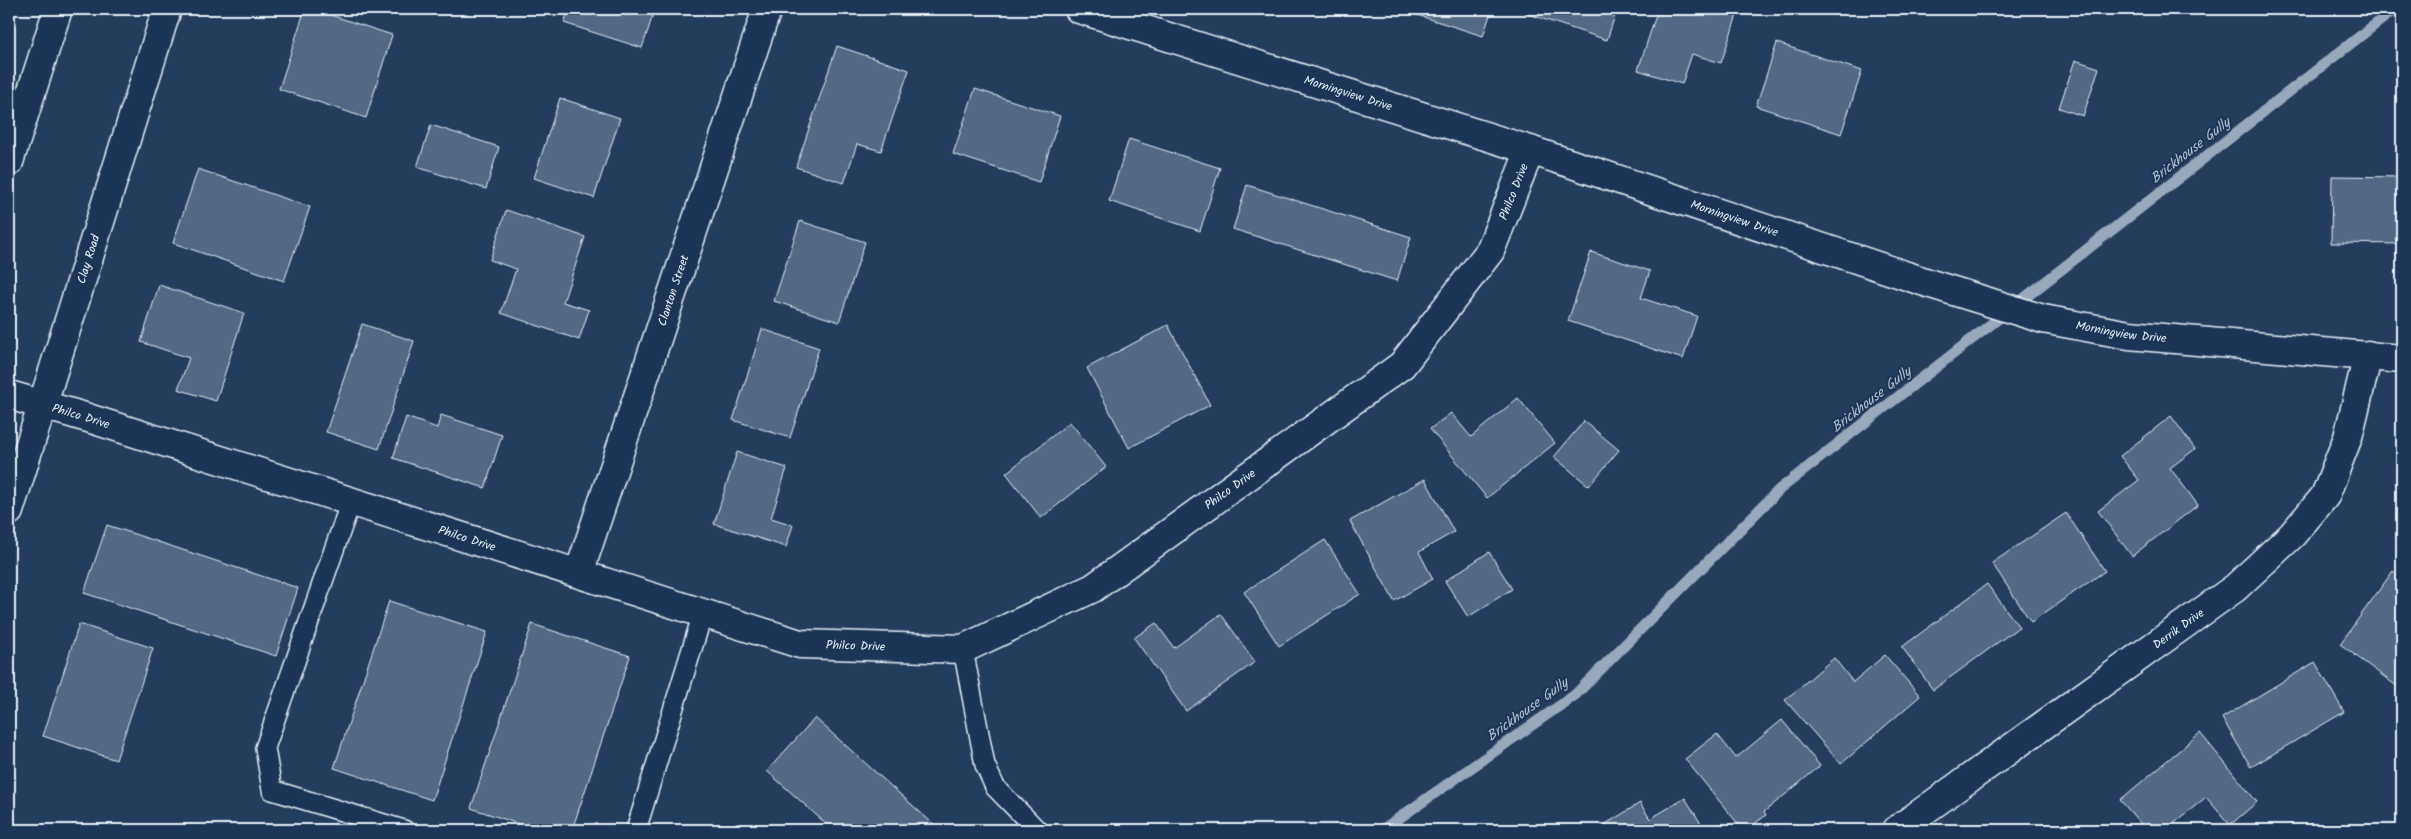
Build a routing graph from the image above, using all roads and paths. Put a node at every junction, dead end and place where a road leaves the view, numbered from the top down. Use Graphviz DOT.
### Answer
graph roads {
  1 [pos="58,9"];
  2 [pos="167,9"];
  3 [pos="767,9"];
  4 [pos="1079,9"];
  5 [pos="1530,150"];
  6 [pos="9,162"];
  7 [pos="2368,355"];
  8 [pos="2402,359"];
  9 [pos="9,395"];
  10 [pos="42,404"];
  11 [pos="351,501"];
  12 [pos="9,511"];
  13 [pos="579,573"];
  14 [pos="703,613"];
  15 [pos="963,649"];
  16 [pos="404,830"];
  17 [pos="636,830"];
  18 [pos="1037,830"];
  19 [pos="1897,830"];
  1 -- 6 [label="street"];
  2 -- 10 [label="street, Clay Road"];
  3 -- 13 [label="street, Clanton Street"];
  4 -- 5 [label="street, Morningview Drive"];
  5 -- 7 [label="street, Morningview Drive"];
  5 -- 15 [label="street, Philco Drive"];
  7 -- 8 [label="street, Morningview Drive"];
  7 -- 19 [label="street, Derrik Drive"];
  9 -- 10 [label="street, Philco Drive"];
  10 -- 11 [label="street, Philco Drive"];
  10 -- 12 [label="street, Clay Road"];
  11 -- 13 [label="street, Philco Drive"];
  11 -- 16 [label="lane"];
  13 -- 14 [label="street, Philco Drive"];
  14 -- 15 [label="street, Philco Drive"];
  14 -- 17 [label="lane"];
  15 -- 18 [label="lane"];
}
